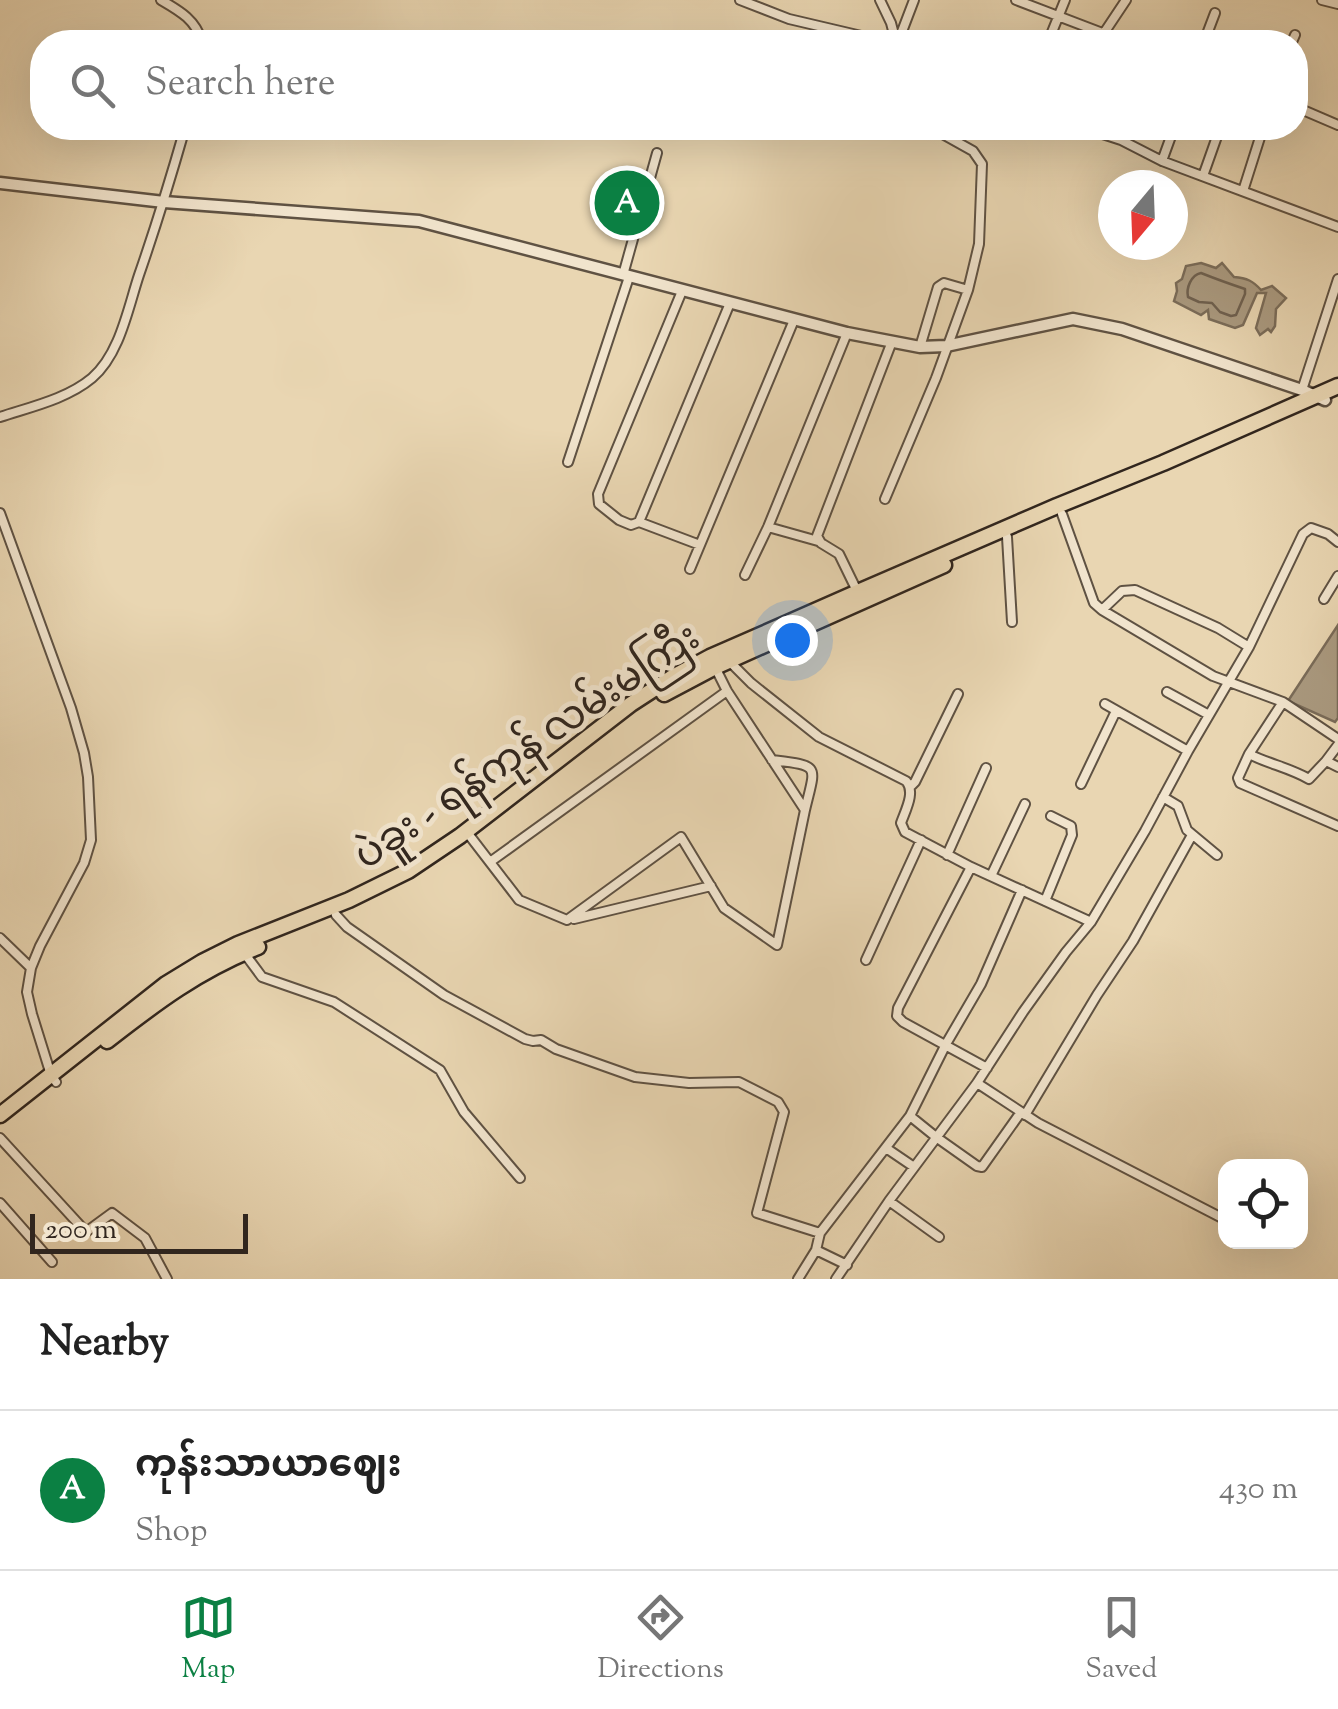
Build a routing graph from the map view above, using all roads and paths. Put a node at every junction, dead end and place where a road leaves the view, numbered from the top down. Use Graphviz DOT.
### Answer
graph roads {
  1 [pos="160,0"];
  2 [pos="740,0"];
  3 [pos="880,0"];
  4 [pos="914,0"];
  5 [pos="1016,0"];
  6 [pos="1064,0"];
  7 [pos="1126,0"];
  8 [pos="1322,0"];
  9 [pos="1338,4"];
  10 [pos="1214,12"];
  11 [pos="1058,16"];
  12 [pos="199,30"];
  13 [pos="836,30"];
  14 [pos="893,30"];
  15 [pos="902,30"];
  16 [pos="1053,30"];
  17 [pos="1085,30"];
  18 [pos="1106,30"];
  19 [pos="1208,30"];
  20 [pos="1308,113"];
  21 [pos="1338,125"];
  22 [pos="182,140"];
  23 [pos="953,140"];
  24 [pos="1121,140"];
  25 [pos="1170,140"];
  26 [pos="1216,140"];
  27 [pos="1258,140"];
  28 [pos="657,154"];
  29 [pos="1162,161"];
  30 [pos="1203,176"];
  31 [pos="0,183"];
  32 [pos="1243,191"];
  33 [pos="164,202"];
  34 [pos="1338,226"];
  35 [pos="626,276"];
  36 [pos="1338,278"];
  37 [pos="968,290"];
  38 [pos="682,291"];
  39 [pos="730,303"];
  40 [pos="794,320"];
  41 [pos="846,334"];
  42 [pos="891,344"];
  43 [pos="946,346"];
  44 [pos="920,348"];
  45 [pos="1327,392"];
  46 [pos="0,417"];
  47 [pos="568,462"];
  48 [pos="885,498"];
  49 [pos="0,513"];
  50 [pos="1062,514"];
  51 [pos="639,522"];
  52 [pos="768,528"];
  53 [pos="1007,537"];
  54 [pos="818,540"];
  55 [pos="1338,542"];
  56 [pos="700,545"];
  57 [pos="690,569"];
  58 [pos="745,575"];
  59 [pos="1338,576"];
  60 [pos="860,597"];
  61 [pos="1324,598"];
  62 [pos="1102,610"];
  63 [pos="1012,622"];
  64 [pos="1248,647"];
  65 [pos="722,660"];
  66 [pos="1227,681"];
  67 [pos="726,691"];
  68 [pos="1166,692"];
  69 [pos="958,694"];
  70 [pos="1283,702"];
  71 [pos="1105,704"];
  72 [pos="1116,711"];
  73 [pos="1209,716"];
  74 [pos="1338,742"];
  75 [pos="1188,751"];
  76 [pos="1250,754"];
  77 [pos="771,760"];
  78 [pos="1326,762"];
  79 [pos="1338,767"];
  80 [pos="986,768"];
  81 [pos="1080,784"];
  82 [pos="910,786"];
  83 [pos="1164,797"];
  84 [pos="1025,804"];
  85 [pos="805,810"];
  86 [pos="1051,816"];
  87 [pos="1338,826"];
  88 [pos="469,835"];
  89 [pos="1192,835"];
  90 [pos="921,840"];
  91 [pos="947,855"];
  92 [pos="1216,856"];
  93 [pos="490,862"];
  94 [pos="971,867"];
  95 [pos="990,876"];
  96 [pos="711,886"];
  97 [pos="1022,890"];
  98 [pos="1045,900"];
  99 [pos="336,915"];
  100 [pos="567,920"];
  101 [pos="1091,922"];
  102 [pos="0,938"];
  103 [pos="241,948"];
  104 [pos="866,960"];
  105 [pos="31,968"];
  106 [pos="946,1044"];
  107 [pos="987,1068"];
  108 [pos="54,1079"];
  109 [pos="978,1083"];
  110 [pos="1023,1113"];
  111 [pos="0,1115"];
  112 [pos="910,1116"];
  113 [pos="0,1124"];
  114 [pos="0,1138"];
  115 [pos="936,1138"];
  116 [pos="886,1148"];
  117 [pos="914,1167"];
  118 [pos="520,1178"];
  119 [pos="889,1201"];
  120 [pos="0,1203"];
  121 [pos="1218,1216"];
  122 [pos="820,1232"];
  123 [pos="939,1237"];
  124 [pos="816,1250"];
  125 [pos="52,1262"];
  126 [pos="846,1265"];
  127 [pos="166,1279"];
  128 [pos="798,1279"];
  129 [pos="836,1279"];
  1 -- 12 [label="street"];
  2 -- 13 [label="street"];
  3 -- 14 [label="street"];
  4 -- 15 [label="street"];
  5 -- 11 [label="street"];
  6 -- 11 [label="street"];
  7 -- 18 [label="street"];
  8 -- 9 [label="street"];
  10 -- 19 [label="street"];
  11 -- 16 [label="street"];
  11 -- 17 [label="street"];
  20 -- 21 [label="street"];
  22 -- 33 [label="street"];
  23 -- 37 [label="street"];
  24 -- 29 [label="street"];
  25 -- 29 [label="street"];
  26 -- 30 [label="street"];
  27 -- 32 [label="street"];
  28 -- 35 [label="street"];
  29 -- 30 [label="street"];
  30 -- 32 [label="street"];
  31 -- 33 [label="street"];
  32 -- 34 [label="street"];
  33 -- 35 [label="street"];
  33 -- 46 [label="street"];
  35 -- 38 [label="street"];
  35 -- 47 [label="street"];
  36 -- 45 [label="street"];
  37 -- 43 [label="street"];
  37 -- 44 [label="street"];
  38 -- 39 [label="street"];
  38 -- 51 [label="street"];
  39 -- 40 [label="street"];
  39 -- 51 [label="street"];
  40 -- 41 [label="street"];
  40 -- 56 [label="street"];
  41 -- 42 [label="street"];
  41 -- 52 [label="street"];
  42 -- 44 [label="street"];
  42 -- 54 [label="street"];
  43 -- 44 [label="street"];
  43 -- 45 [label="street"];
  43 -- 48 [label="street"];
  45 -- 50 [label="highway, ပဲခူး - ရန်ကုန် လမ်းမကြီး"];
  45 -- 60 [label="highway, ပဲခူး - ရန်ကုန် လမ်းမကြီး"];
  49 -- 105 [label="street"];
  50 -- 53 [label="highway, ပဲခူး - ရန်ကုန် လမ်းမကြီး"];
  50 -- 62 [label="street"];
  51 -- 56 [label="street"];
  52 -- 54 [label="street"];
  52 -- 58 [label="street"];
  53 -- 60 [label="highway, ပဲခူး - ရန်ကုန် လမ်းမကြီး"];
  53 -- 63 [label="street"];
  54 -- 60 [label="street"];
  55 -- 64 [label="street"];
  56 -- 57 [label="street"];
  59 -- 61 [label="street"];
  60 -- 65 [label="highway, ပဲခူး - ရန်ကုန် လမ်းမကြီး"];
  62 -- 64 [label="street"];
  62 -- 66 [label="street"];
  64 -- 66 [label="street"];
  65 -- 67 [label="street"];
  65 -- 82 [label="street"];
  65 -- 88 [label="highway, ပဲခူး - ရန်ကုန် လမ်းမကြီး"];
  66 -- 70 [label="street"];
  66 -- 73 [label="street"];
  67 -- 77 [label="street"];
  67 -- 93 [label="street"];
  68 -- 73 [label="street"];
  69 -- 82 [label="street"];
  70 -- 74 [label="street"];
  70 -- 76 [label="street"];
  71 -- 72 [label="street"];
  72 -- 75 [label="street"];
  72 -- 81 [label="street"];
  73 -- 75 [label="street"];
  74 -- 78 [label="street"];
  75 -- 83 [label="street"];
  76 -- 78 [label="street"];
  76 -- 87 [label="street"];
  77 -- 85 [label="street"];
  77 -- 85 [label="street"];
  78 -- 79 [label="street"];
  80 -- 91 [label="street"];
  82 -- 90 [label="street"];
  83 -- 89 [label="street"];
  83 -- 101 [label="street"];
  84 -- 95 [label="street"];
  85 -- 96 [label="street"];
  86 -- 98 [label="street"];
  88 -- 93 [label="street"];
  88 -- 99 [label="highway, ပဲခူး - ရန်ကုန် လမ်းမကြီး"];
  88 -- 103 [label="highway, ပဲခူး - ရန်ကုန် လမ်းမကြီး"];
  89 -- 92 [label="street"];
  89 -- 110 [label="street"];
  90 -- 91 [label="street"];
  90 -- 104 [label="street"];
  91 -- 94 [label="street"];
  93 -- 100 [label="street"];
  94 -- 95 [label="street"];
  94 -- 106 [label="street"];
  95 -- 97 [label="street"];
  96 -- 100 [label="street"];
  96 -- 100 [label="street"];
  97 -- 98 [label="street"];
  97 -- 106 [label="street"];
  98 -- 101 [label="street"];
  99 -- 103 [label="highway, ပဲခူး - ရန်ကုန် လမ်းမကြီး"];
  99 -- 122 [label="street"];
  101 -- 107 [label="street"];
  102 -- 105 [label="street"];
  103 -- 108 [label="highway, ပဲခူး - ရန်ကုန် လမ်းမကြီး"];
  103 -- 118 [label="street"];
  105 -- 108 [label="street"];
  106 -- 107 [label="street"];
  106 -- 112 [label="street"];
  107 -- 109 [label="street"];
  108 -- 111 [label="highway, ပဲခူး - ရန်ကုန် လမ်းမကြီး"];
  108 -- 113 [label="highway, ပဲခူး - ရန်ကုန် လမ်းမကြီး"];
  109 -- 110 [label="street"];
  109 -- 115 [label="street"];
  110 -- 115 [label="street"];
  110 -- 121 [label="street"];
  112 -- 115 [label="street"];
  112 -- 116 [label="street"];
  114 -- 127 [label="street"];
  115 -- 117 [label="street"];
  116 -- 117 [label="street"];
  116 -- 122 [label="street"];
  117 -- 119 [label="street"];
  119 -- 123 [label="street"];
  119 -- 126 [label="street"];
  120 -- 125 [label="street"];
  122 -- 124 [label="street"];
  124 -- 126 [label="street"];
  124 -- 128 [label="street"];
  126 -- 129 [label="street"];
}
